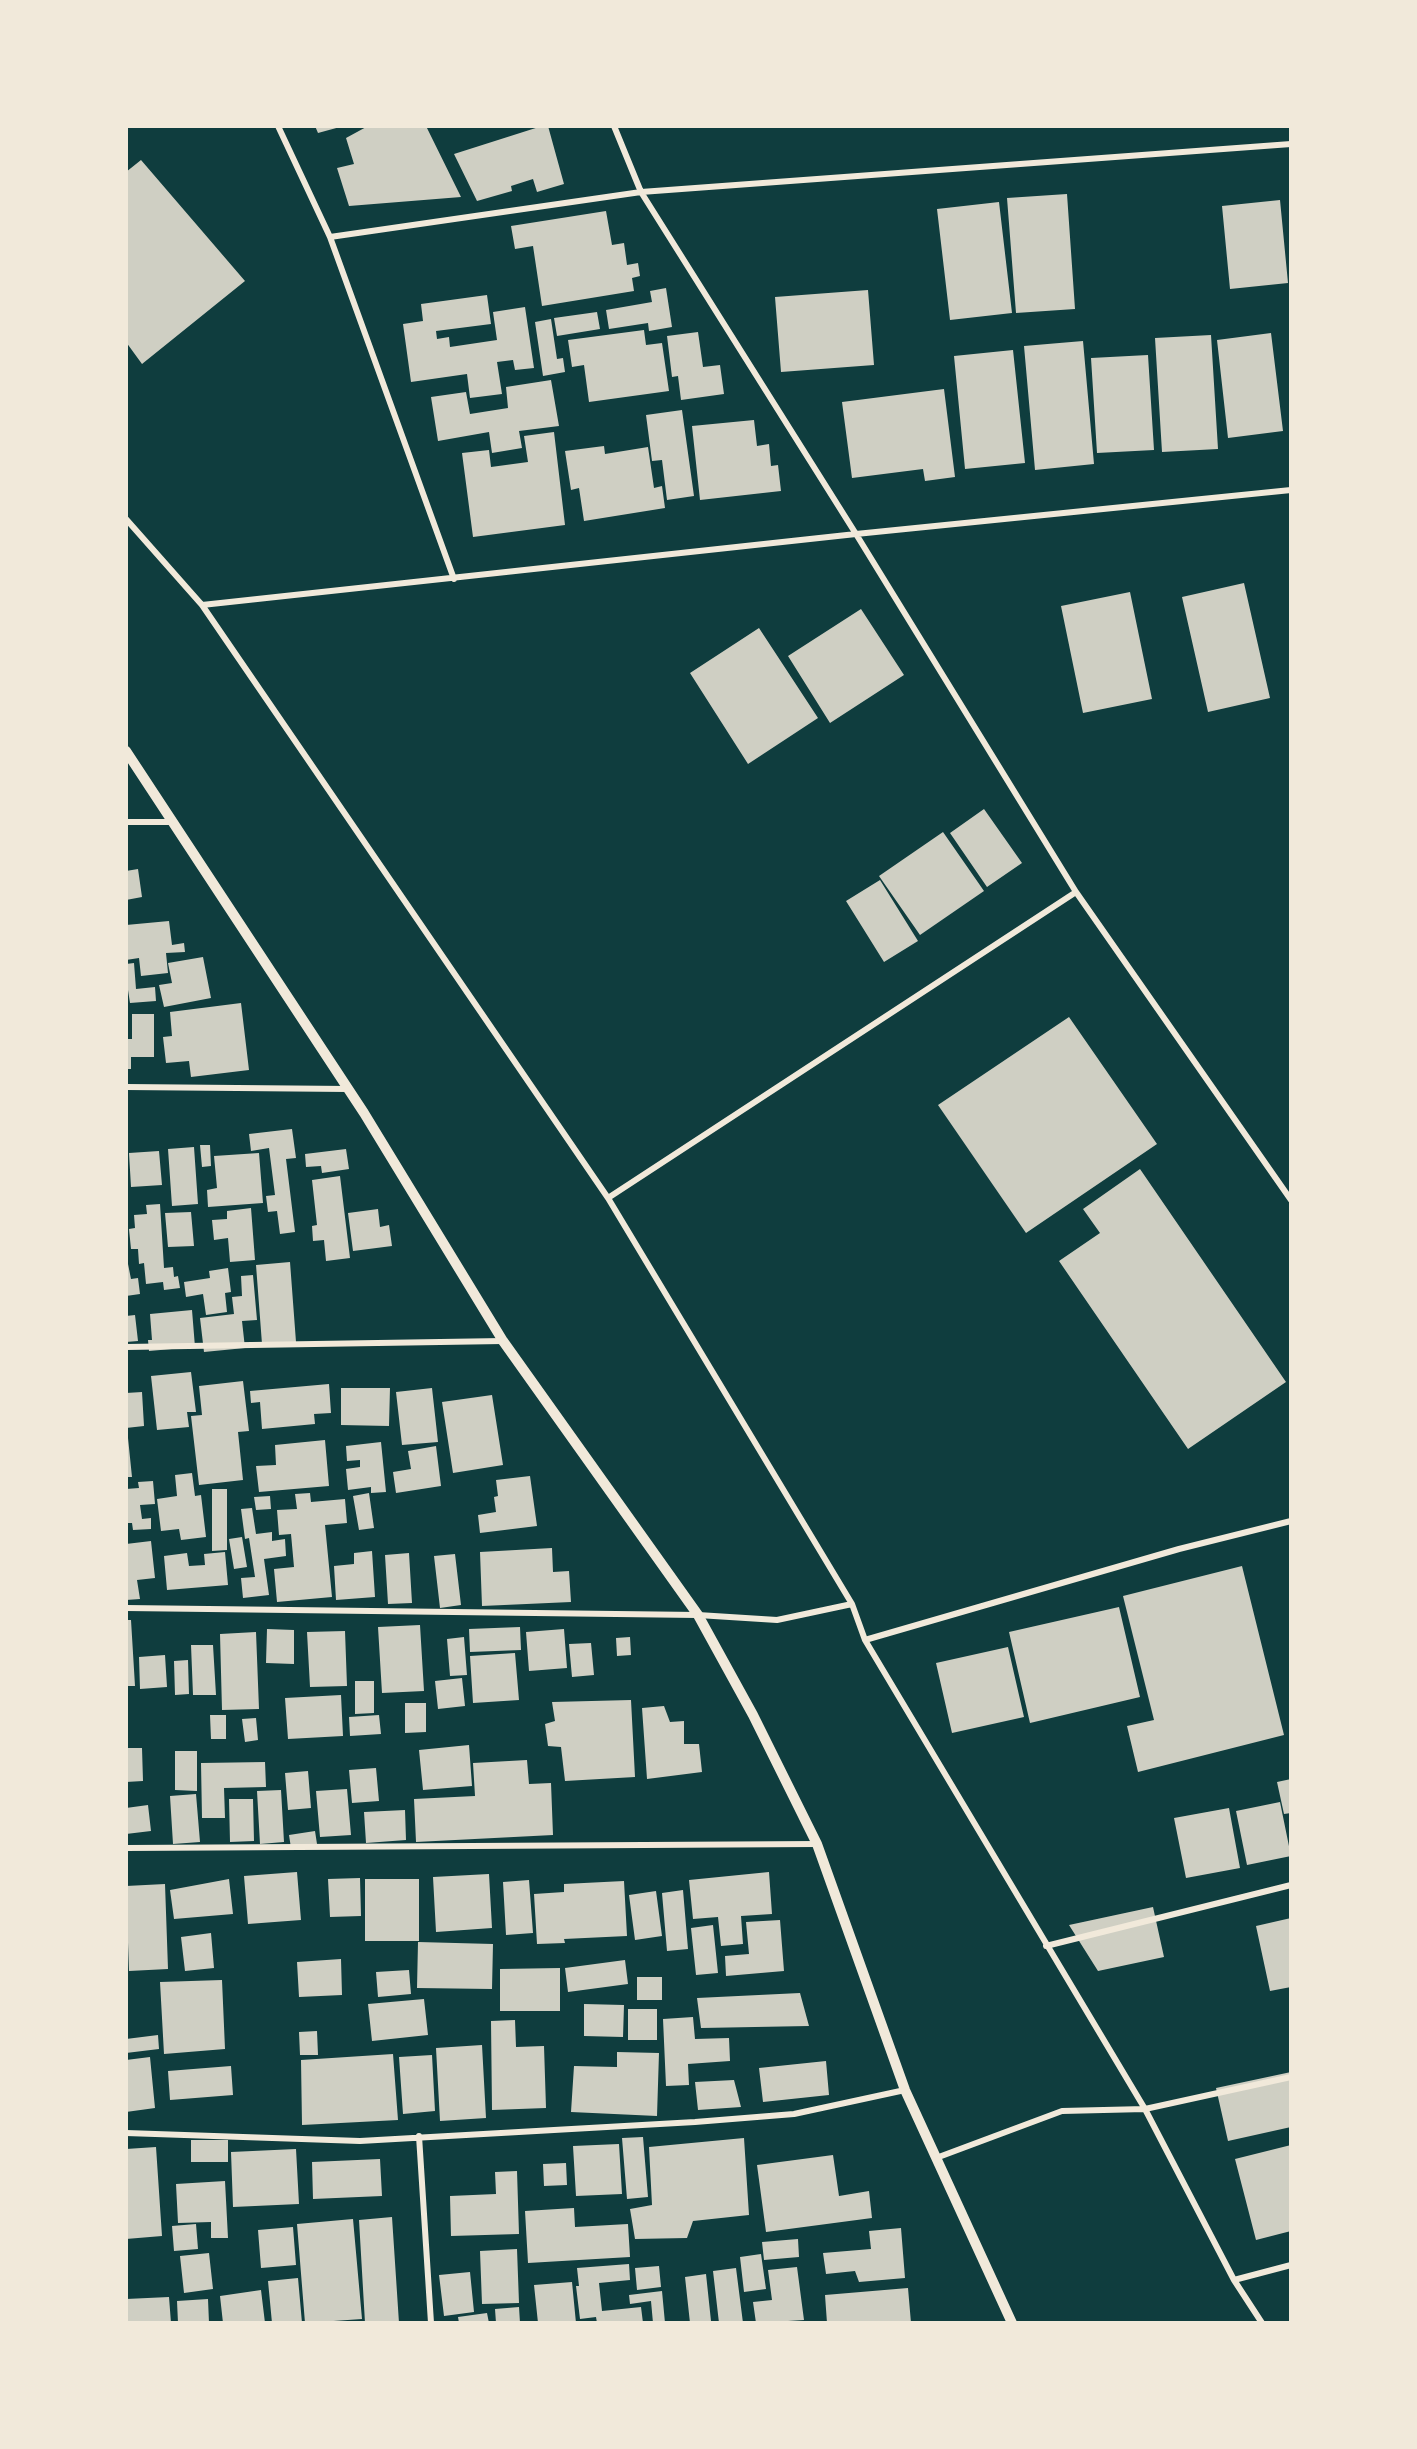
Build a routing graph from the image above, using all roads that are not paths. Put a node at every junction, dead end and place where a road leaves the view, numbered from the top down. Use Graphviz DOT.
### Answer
graph roads {
  1 [pos="278,126"];
  2 [pos="614,126"];
  3 [pos="1291,144"];
  4 [pos="641,192"];
  5 [pos="330,237"];
  6 [pos="1291,490"];
  7 [pos="126,519"];
  8 [pos="856,534"];
  9 [pos="454,579"];
  10 [pos="202,604"];
  11 [pos="126,751"];
  12 [pos="126,822"];
  13 [pos="173,822"];
  14 [pos="1076,892"];
  15 [pos="126,1087"];
  16 [pos="348,1089"];
  17 [pos="608,1198"];
  18 [pos="1291,1200"];
  19 [pos="503,1341"];
  20 [pos="126,1347"];
  21 [pos="1291,1521"];
  22 [pos="852,1604"];
  23 [pos="126,1608"];
  24 [pos="698,1616"];
  25 [pos="865,1640"];
  26 [pos="817,1844"];
  27 [pos="126,1848"];
  28 [pos="1291,1885"];
  29 [pos="1046,1946"];
  30 [pos="1291,2077"];
  31 [pos="905,2090"];
  32 [pos="1145,2109"];
  33 [pos="126,2133"];
  34 [pos="419,2136"];
  35 [pos="936,2158"];
  36 [pos="1291,2265"];
  37 [pos="1234,2280"];
  38 [pos="431,2323"];
  39 [pos="1007,2323"];
  40 [pos="1012,2323"];
  41 [pos="1262,2323"];
  1 -- 5 [label="street"];
  2 -- 4 [label="street"];
  3 -- 4 [label="street"];
  4 -- 5 [label="street"];
  4 -- 8 [label="street"];
  5 -- 9 [label="street"];
  6 -- 8 [label="street"];
  7 -- 10 [label="street"];
  8 -- 9 [label="street"];
  8 -- 14 [label="street"];
  9 -- 10 [label="street"];
  10 -- 17 [label="street"];
  11 -- 13 [label="street"];
  12 -- 13 [label="street"];
  13 -- 16 [label="street"];
  14 -- 17 [label="street"];
  14 -- 18 [label="street"];
  15 -- 16 [label="street"];
  16 -- 19 [label="street"];
  17 -- 22 [label="street"];
  19 -- 20 [label="street"];
  19 -- 24 [label="street"];
  21 -- 25 [label="street"];
  22 -- 24 [label="street"];
  22 -- 25 [label="street"];
  23 -- 24 [label="street"];
  24 -- 26 [label="street"];
  25 -- 29 [label="street"];
  26 -- 27 [label="street"];
  26 -- 31 [label="street"];
  28 -- 29 [label="street"];
  29 -- 32 [label="street"];
  30 -- 32 [label="street"];
  31 -- 34 [label="street"];
  31 -- 35 [label="street"];
  32 -- 35 [label="street"];
  32 -- 37 [label="street"];
  33 -- 34 [label="street"];
  34 -- 38 [label="street"];
  35 -- 40 [label="street"];
  36 -- 37 [label="street"];
  37 -- 41 [label="street"];
  39 -- 40 [label="street"];
}
